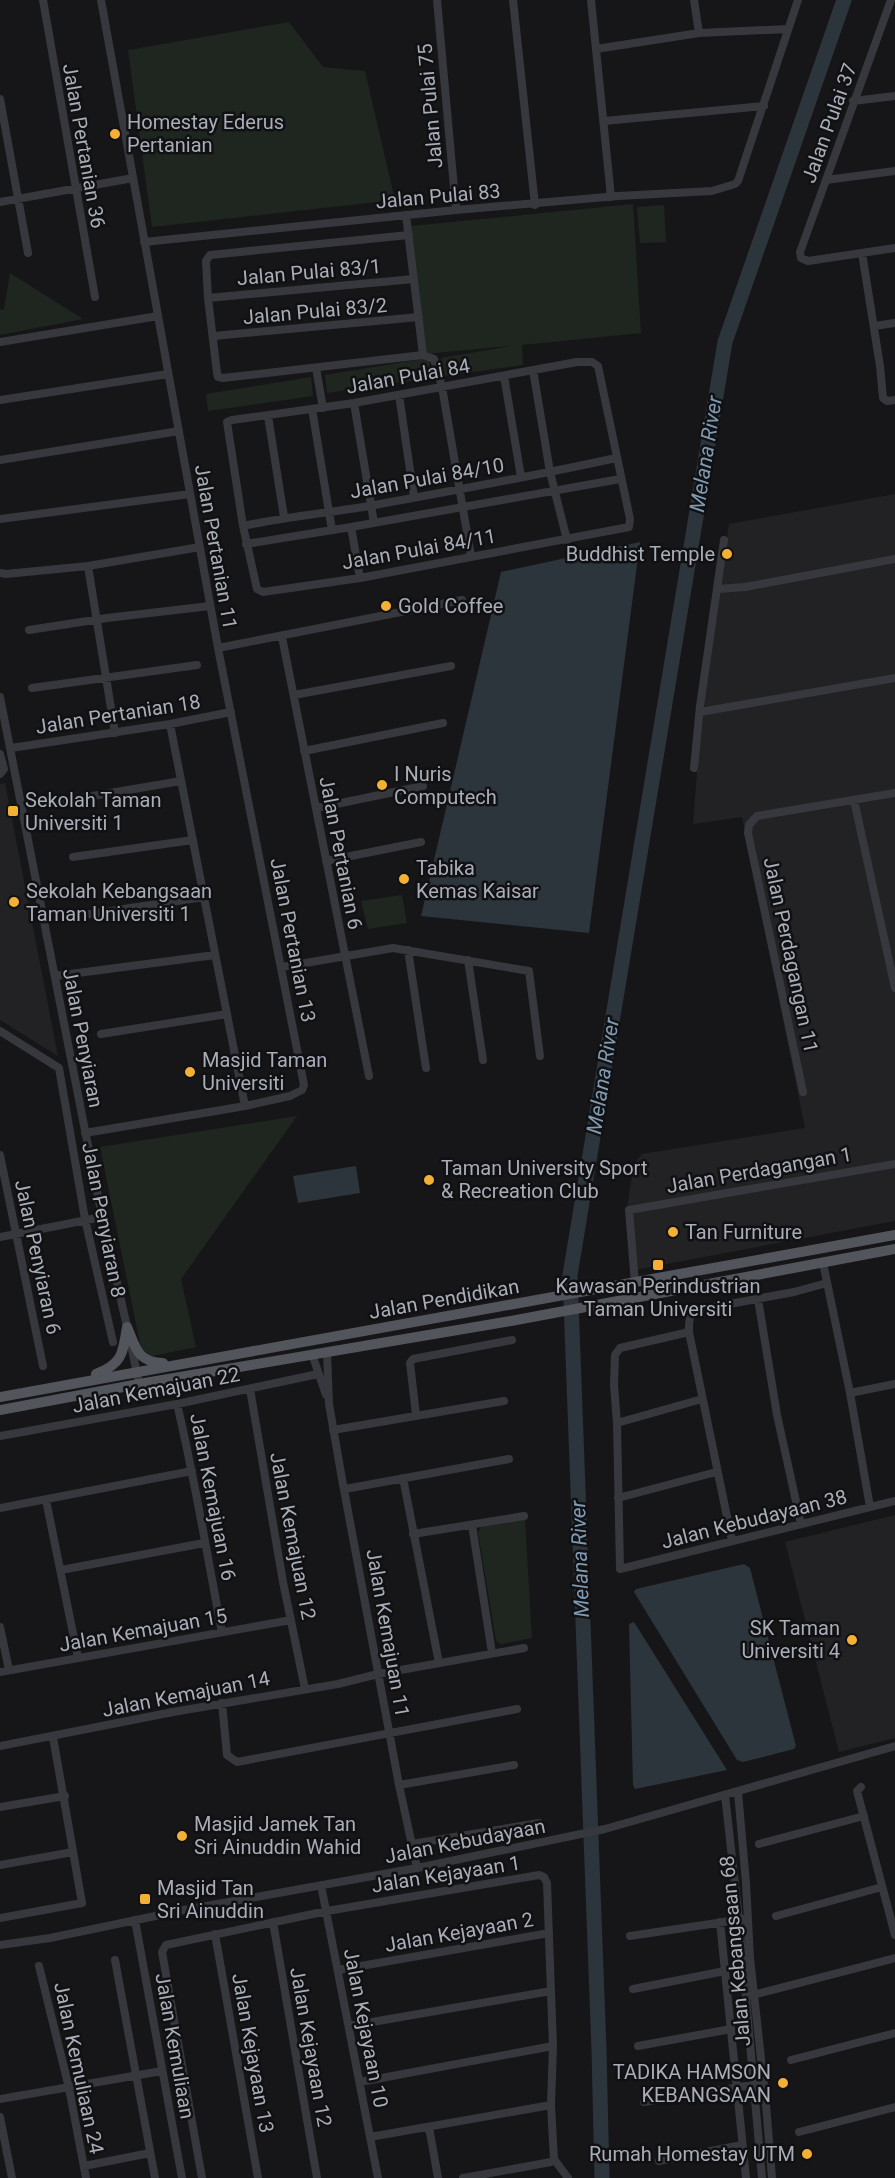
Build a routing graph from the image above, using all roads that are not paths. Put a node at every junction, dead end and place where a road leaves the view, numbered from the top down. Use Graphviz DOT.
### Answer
graph roads {
  1 [pos="43,0"];
  2 [pos="101,0"];
  3 [pos="437,0"];
  4 [pos="513,0"];
  5 [pos="591,0"];
  6 [pos="694,0"];
  7 [pos="798,0"];
  8 [pos="891,0"];
  9 [pos="895,15"];
  10 [pos="885,16"];
  11 [pos="788,29"];
  12 [pos="699,33"];
  13 [pos="596,49"];
  14 [pos="895,96"];
  15 [pos="0,99"];
  16 [pos="853,101"];
  17 [pos="764,106"];
  18 [pos="604,121"];
  19 [pos="895,171"];
  20 [pos="133,178"];
  21 [pos="826,180"];
  22 [pos="74,188"];
  23 [pos="611,197"];
  24 [pos="18,199"];
  25 [pos="0,202"];
  26 [pos="535,205"];
  27 [pos="456,210"];
  28 [pos="406,215"];
  29 [pos="409,235"];
  30 [pos="144,242"];
  31 [pos="895,248"];
  32 [pos="27,253"];
  33 [pos="862,253"];
  34 [pos="414,279"];
  35 [pos="95,297"];
  36 [pos="208,298"];
  37 [pos="158,316"];
  38 [pos="419,318"];
  39 [pos="895,323"];
  40 [pos="874,326"];
  41 [pos="213,336"];
  42 [pos="0,342"];
  43 [pos="423,355"];
  44 [pos="316,368"];
  45 [pos="533,370"];
  46 [pos="168,374"];
  47 [pos="504,376"];
  48 [pos="442,387"];
  49 [pos="399,395"];
  50 [pos="0,400"];
  51 [pos="895,400"];
  52 [pos="354,403"];
  53 [pos="323,408"];
  54 [pos="312,409"];
  55 [pos="268,416"];
  56 [pos="227,422"];
  57 [pos="178,431"];
  58 [pos="616,458"];
  59 [pos="0,460"];
  60 [pos="550,472"];
  61 [pos="521,477"];
  62 [pos="620,479"];
  63 [pos="460,490"];
  64 [pos="556,492"];
  65 [pos="190,494"];
  66 [pos="414,497"];
  67 [pos="371,505"];
  68 [pos="463,507"];
  69 [pos="328,512"];
  70 [pos="284,517"];
  71 [pos="0,519"];
  72 [pos="375,523"];
  73 [pos="243,526"];
  74 [pos="351,527"];
  75 [pos="332,530"];
  76 [pos="567,540"];
  77 [pos="724,540"];
  78 [pos="246,543"];
  79 [pos="200,547"];
  80 [pos="471,556"];
  81 [pos="895,559"];
  82 [pos="88,566"];
  83 [pos="0,573"];
  84 [pos="360,578"];
  85 [pos="718,590"];
  86 [pos="462,600"];
  87 [pos="210,606"];
  88 [pos="97,620"];
  89 [pos="29,630"];
  90 [pos="282,637"];
  91 [pos="218,648"];
  92 [pos="196,665"];
  93 [pos="452,666"];
  94 [pos="106,677"];
  95 [pos="895,678"];
  96 [pos="32,688"];
  97 [pos="294,695"];
  98 [pos="0,697"];
  99 [pos="231,712"];
  100 [pos="699,712"];
  101 [pos="443,723"];
  102 [pos="170,724"];
  103 [pos="115,733"];
  104 [pos="11,748"];
  105 [pos="304,751"];
  106 [pos="0,754"];
  107 [pos="694,768"];
  108 [pos="1,774"];
  109 [pos="181,782"];
  110 [pos="423,786"];
  111 [pos="895,793"];
  112 [pos="854,800"];
  113 [pos="57,802"];
  114 [pos="317,808"];
  115 [pos="193,840"];
  116 [pos="421,842"];
  117 [pos="73,857"];
  118 [pos="326,861"];
  119 [pos="204,897"];
  120 [pos="84,915"];
  121 [pos="408,950"];
  122 [pos="215,955"];
  123 [pos="344,956"];
  124 [pos="468,960"];
  125 [pos="282,967"];
  126 [pos="55,976"];
  127 [pos="895,988"];
  128 [pos="227,1014"];
  129 [pos="0,1031"];
  130 [pos="101,1034"];
  131 [pos="540,1056"];
  132 [pos="483,1060"];
  133 [pos="426,1068"];
  134 [pos="369,1076"];
  135 [pos="803,1092"];
  136 [pos="245,1106"];
  137 [pos="85,1132"];
  138 [pos="0,1155"];
  139 [pos="895,1164"];
  140 [pos="102,1216"];
  141 [pos="85,1219"];
  142 [pos="15,1233"];
  143 [pos="895,1235"];
  144 [pos="0,1237"];
  145 [pos="895,1249"];
  146 [pos="823,1263"];
  147 [pos="635,1283"];
  148 [pos="827,1283"];
  149 [pos="758,1299"];
  150 [pos="128,1327"];
  151 [pos="689,1332"];
  152 [pos="512,1340"];
  153 [pos="113,1342"];
  154 [pos="327,1352"];
  155 [pos="312,1354"];
  156 [pos="199,1361"];
  157 [pos="43,1366"];
  158 [pos="137,1372"];
  159 [pos="318,1374"];
  160 [pos="70,1384"];
  161 [pos="139,1384"];
  162 [pos="895,1384"];
  163 [pos="250,1389"];
  164 [pos="850,1393"];
  165 [pos="0,1397"];
  166 [pos="702,1400"];
  167 [pos="504,1401"];
  168 [pos="177,1404"];
  169 [pos="329,1404"];
  170 [pos="0,1410"];
  171 [pos="416,1414"];
  172 [pos="617,1423"];
  173 [pos="333,1430"];
  174 [pos="0,1436"];
  175 [pos="509,1459"];
  176 [pos="192,1471"];
  177 [pos="716,1472"];
  178 [pos="403,1478"];
  179 [pos="345,1489"];
  180 [pos="618,1498"];
  181 [pos="46,1500"];
  182 [pos="895,1501"];
  183 [pos="870,1507"];
  184 [pos="0,1508"];
  185 [pos="524,1516"];
  186 [pos="801,1524"];
  187 [pos="472,1525"];
  188 [pos="413,1534"];
  189 [pos="732,1541"];
  190 [pos="204,1543"];
  191 [pos="61,1570"];
  192 [pos="291,1620"];
  193 [pos="0,1627"];
  194 [pos="222,1632"];
  195 [pos="524,1648"];
  196 [pos="492,1653"];
  197 [pos="78,1658"];
  198 [pos="439,1663"];
  199 [pos="4,1671"];
  200 [pos="378,1674"];
  201 [pos="305,1689"];
  202 [pos="222,1703"];
  203 [pos="517,1709"];
  204 [pos="389,1732"];
  205 [pos="53,1737"];
  206 [pos="0,1746"];
  207 [pos="895,1746"];
  208 [pos="514,1765"];
  209 [pos="399,1785"];
  210 [pos="860,1788"];
  211 [pos="738,1792"];
  212 [pos="725,1795"];
  213 [pos="65,1796"];
  214 [pos="0,1806"];
  215 [pos="864,1816"];
  216 [pos="539,1822"];
  217 [pos="412,1844"];
  218 [pos="759,1844"];
  219 [pos="73,1852"];
  220 [pos="0,1865"];
  221 [pos="417,1868"];
  222 [pos="321,1885"];
  223 [pos="882,1887"];
  224 [pos="327,1911"];
  225 [pos="776,1916"];
  226 [pos="0,1917"];
  227 [pos="744,1919"];
  228 [pos="135,1920"];
  229 [pos="273,1922"];
  230 [pos="720,1922"];
  231 [pos="549,1932"];
  232 [pos="215,1934"];
  233 [pos="895,1935"];
  234 [pos="630,1936"];
  235 [pos="0,1945"];
  236 [pos="895,1958"];
  237 [pos="115,1960"];
  238 [pos="39,1966"];
  239 [pos="338,1970"];
  240 [pos="725,1971"];
  241 [pos="633,1989"];
  242 [pos="551,1991"];
  243 [pos="749,1996"];
  244 [pos="349,2026"];
  245 [pos="731,2029"];
  246 [pos="895,2033"];
  247 [pos="553,2046"];
  248 [pos="638,2046"];
  249 [pos="791,2060"];
  250 [pos="162,2071"];
  251 [pos="136,2074"];
  252 [pos="360,2082"];
  253 [pos="758,2084"];
  254 [pos="736,2086"];
  255 [pos="69,2088"];
  256 [pos="0,2099"];
  257 [pos="644,2102"];
  258 [pos="551,2105"];
  259 [pos="895,2107"];
  260 [pos="0,2117"];
  261 [pos="429,2127"];
  262 [pos="800,2132"];
  263 [pos="370,2137"];
  264 [pos="742,2145"];
  265 [pos="150,2153"];
  266 [pos="554,2159"];
  267 [pos="659,2161"];
  268 [pos="84,2166"];
  269 [pos="12,2178"];
  270 [pos="86,2178"];
  271 [pos="155,2178"];
  272 [pos="182,2178"];
  273 [pos="202,2178"];
  274 [pos="258,2178"];
  275 [pos="317,2178"];
  276 [pos="378,2178"];
  277 [pos="438,2178"];
  278 [pos="463,2178"];
  279 [pos="568,2178"];
  280 [pos="746,2178"];
  281 [pos="762,2178"];
  282 [pos="772,2178"];
  1 -- 22 [label="street, Jalan Pertanian 36"];
  2 -- 20 [label="street, Jalan Pertanian 11"];
  3 -- 27 [label="street, Jalan Pulai 75"];
  4 -- 26 [label="street"];
  5 -- 13 [label="street"];
  6 -- 12 [label="street"];
  7 -- 11 [label="street"];
  8 -- 10 [label="street, Jalan Pulai 37"];
  9 -- 10 [label="street"];
  10 -- 16 [label="street, Jalan Pulai 37"];
  11 -- 12 [label="street"];
  11 -- 17 [label="street"];
  12 -- 13 [label="street"];
  13 -- 18 [label="street"];
  14 -- 16 [label="street"];
  15 -- 24 [label="street"];
  16 -- 21 [label="street, Jalan Pulai 37"];
  17 -- 18 [label="street"];
  17 -- 23 [label="street, Jalan Pulai 83"];
  18 -- 23 [label="street"];
  19 -- 21 [label="street"];
  20 -- 22 [label="street"];
  20 -- 30 [label="street, Jalan Pertanian 11"];
  21 -- 33 [label="street, Jalan Pulai 37"];
  22 -- 24 [label="street"];
  22 -- 35 [label="street, Jalan Pertanian 36"];
  23 -- 26 [label="street, Jalan Pulai 83"];
  24 -- 25 [label="street"];
  24 -- 32 [label="street"];
  26 -- 27 [label="street, Jalan Pulai 83"];
  27 -- 28 [label="street, Jalan Pulai 83"];
  28 -- 29 [label="street"];
  28 -- 30 [label="street, Jalan Pulai 83"];
  29 -- 34 [label="street"];
  29 -- 36 [label="street"];
  30 -- 37 [label="street, Jalan Pertanian 11"];
  31 -- 33 [label="street"];
  33 -- 40 [label="street"];
  34 -- 36 [label="street, Jalan Pulai 83/1"];
  34 -- 38 [label="street"];
  36 -- 41 [label="street"];
  37 -- 42 [label="street"];
  37 -- 46 [label="street, Jalan Pertanian 11"];
  38 -- 41 [label="street, Jalan Pulai 83/2"];
  38 -- 43 [label="street"];
  39 -- 40 [label="street"];
  40 -- 51 [label="street"];
  41 -- 44 [label="street"];
  43 -- 44 [label="street"];
  43 -- 48 [label="street"];
  44 -- 53 [label="street"];
  45 -- 47 [label="street, Jalan Pulai 84"];
  45 -- 58 [label="street, Jalan Pulai 84"];
  45 -- 60 [label="street"];
  46 -- 50 [label="street"];
  46 -- 57 [label="street, Jalan Pertanian 11"];
  47 -- 48 [label="street, Jalan Pulai 84"];
  47 -- 61 [label="street"];
  48 -- 49 [label="street, Jalan Pulai 84"];
  48 -- 63 [label="street"];
  49 -- 52 [label="street, Jalan Pulai 84"];
  49 -- 66 [label="street"];
  52 -- 53 [label="street, Jalan Pulai 84"];
  52 -- 67 [label="street"];
  53 -- 54 [label="street, Jalan Pulai 84"];
  54 -- 55 [label="street, Jalan Pulai 84"];
  54 -- 69 [label="street"];
  55 -- 56 [label="street, Jalan Pulai 84"];
  55 -- 70 [label="street"];
  56 -- 73 [label="street, Jalan Pulai 84/11"];
  57 -- 59 [label="street"];
  57 -- 65 [label="street, Jalan Pertanian 11"];
  58 -- 60 [label="street, Jalan Pulai 84/10"];
  58 -- 62 [label="street"];
  60 -- 61 [label="street, Jalan Pulai 84/10"];
  60 -- 64 [label="street"];
  61 -- 63 [label="street, Jalan Pulai 84/10"];
  62 -- 64 [label="street, Jalan Pulai 84/11"];
  62 -- 76 [label="street, Jalan Pulai 84/11"];
  63 -- 66 [label="street, Jalan Pulai 84/10"];
  63 -- 68 [label="street"];
  64 -- 68 [label="street, Jalan Pulai 84/11"];
  64 -- 76 [label="street"];
  65 -- 71 [label="street"];
  65 -- 79 [label="street, Jalan Pertanian 11"];
  66 -- 67 [label="street, Jalan Pulai 84/10"];
  67 -- 69 [label="street, Jalan Pulai 84/10"];
  67 -- 72 [label="street"];
  68 -- 72 [label="street, Jalan Pulai 84/11"];
  68 -- 80 [label="street"];
  69 -- 70 [label="street, Jalan Pulai 84/10"];
  69 -- 75 [label="street"];
  70 -- 73 [label="street, Jalan Pulai 84/10"];
  72 -- 74 [label="street, Jalan Pulai 84/11"];
  73 -- 78 [label="street, Jalan Pulai 84/11"];
  74 -- 75 [label="street, Jalan Pulai 84/11"];
  74 -- 84 [label="street"];
  75 -- 78 [label="street, Jalan Pulai 84/11"];
  76 -- 80 [label="street, Jalan Pulai 84/11"];
  77 -- 85 [label="street"];
  78 -- 84 [label="street, Jalan Pulai 84/11"];
  79 -- 82 [label="street"];
  79 -- 87 [label="street, Jalan Pertanian 11"];
  80 -- 84 [label="street, Jalan Pulai 84/11"];
  81 -- 85 [label="street"];
  82 -- 83 [label="street"];
  82 -- 88 [label="street"];
  85 -- 100 [label="street"];
  86 -- 90 [label="street, Jalan Pertanian 11"];
  87 -- 88 [label="street"];
  87 -- 91 [label="street, Jalan Pertanian 11"];
  88 -- 89 [label="street"];
  88 -- 94 [label="street"];
  90 -- 91 [label="street, Jalan Pertanian 11"];
  90 -- 97 [label="street, Jalan Pertanian 6"];
  91 -- 99 [label="street, Jalan Pertanian 13"];
  92 -- 94 [label="street"];
  93 -- 97 [label="street"];
  94 -- 96 [label="street"];
  94 -- 103 [label="street"];
  95 -- 100 [label="street"];
  97 -- 105 [label="street, Jalan Pertanian 6"];
  98 -- 104 [label="street, Jalan Penyiaran"];
  99 -- 102 [label="street, Jalan Pertanian 18"];
  99 -- 125 [label="street, Jalan Pertanian 13"];
  100 -- 107 [label="street"];
  101 -- 105 [label="street"];
  102 -- 103 [label="street, Jalan Pertanian 18"];
  102 -- 109 [label="street"];
  103 -- 104 [label="street, Jalan Pertanian 18"];
  104 -- 126 [label="street, Jalan Penyiaran"];
  105 -- 114 [label="street, Jalan Pertanian 6"];
  106 -- 108 [label="street"];
  109 -- 113 [label="street"];
  109 -- 115 [label="street"];
  110 -- 114 [label="street"];
  111 -- 112 [label="street"];
  112 -- 127 [label="street"];
  112 -- 135 [label="street, Jalan Perdagangan 11"];
  114 -- 118 [label="street, Jalan Pertanian 6"];
  115 -- 117 [label="street"];
  115 -- 119 [label="street"];
  116 -- 118 [label="street"];
  118 -- 123 [label="street, Jalan Pertanian 6"];
  119 -- 120 [label="street"];
  119 -- 122 [label="street"];
  121 -- 123 [label="street"];
  121 -- 124 [label="street"];
  121 -- 133 [label="street"];
  122 -- 126 [label="street"];
  122 -- 128 [label="street"];
  123 -- 125 [label="street"];
  123 -- 134 [label="street, Jalan Pertanian 6"];
  124 -- 131 [label="street"];
  124 -- 132 [label="street"];
  125 -- 136 [label="street, Jalan Pertanian 13"];
  126 -- 137 [label="street, Jalan Penyiaran"];
  128 -- 130 [label="street"];
  128 -- 136 [label="street"];
  129 -- 141 [label="street, Jalan Penyiaran 8"];
  136 -- 137 [label="street, Jalan Pertanian 13"];
  137 -- 140 [label="street, Jalan Penyiaran"];
  138 -- 142 [label="street, Jalan Penyiaran 6"];
  139 -- 147 [label="street, Jalan Perdagangan 1"];
  140 -- 141 [label="street"];
  140 -- 150 [label="street, Jalan Penyiaran"];
  141 -- 142 [label="street"];
  141 -- 153 [label="street, Jalan Penyiaran 8"];
  142 -- 144 [label="street"];
  142 -- 157 [label="street, Jalan Penyiaran 6"];
  143 -- 147 [label="main road, Jalan Pendidikan"];
  145 -- 146 [label="main road, Jalan Pendidikan"];
  146 -- 148 [label="street"];
  146 -- 154 [label="main road, Jalan Pendidikan"];
  147 -- 156 [label="main road, Jalan Pendidikan"];
  148 -- 149 [label="street"];
  148 -- 164 [label="street"];
  149 -- 151 [label="street"];
  149 -- 186 [label="street"];
  150 -- 156 [label="main road"];
  150 -- 158 [label="street, Jalan Penyiaran"];
  150 -- 160 [label="main road"];
  151 -- 166 [label="street"];
  151 -- 172 [label="street"];
  152 -- 171 [label="street"];
  154 -- 155 [label="main road, Jalan Pendidikan"];
  154 -- 169 [label="street, Jalan Kemajuan 11"];
  155 -- 159 [label="street, Jalan Kemajuan 11"];
  155 -- 161 [label="main road, Jalan Pendidikan"];
  156 -- 158 [label="main road, Jalan Pendidikan"];
  158 -- 160 [label="main road, Jalan Pendidikan"];
  158 -- 161 [label="street, Jalan Penyiaran"];
  159 -- 163 [label="street, Jalan Kemajuan 22"];
  159 -- 169 [label="street, Jalan Kemajuan 11"];
  160 -- 165 [label="main road, Jalan Pendidikan"];
  161 -- 170 [label="main road, Jalan Pendidikan"];
  162 -- 164 [label="street"];
  163 -- 168 [label="street, Jalan Kemajuan 22"];
  163 -- 192 [label="street, Jalan Kemajuan 12"];
  164 -- 183 [label="street"];
  166 -- 172 [label="street"];
  166 -- 177 [label="street"];
  167 -- 171 [label="street"];
  168 -- 174 [label="street, Jalan Kemajuan 22"];
  168 -- 176 [label="street, Jalan Kemajuan 16"];
  169 -- 173 [label="street, Jalan Kemajuan 11"];
  171 -- 173 [label="street"];
  172 -- 180 [label="street"];
  173 -- 179 [label="street, Jalan Kemajuan 11"];
  175 -- 178 [label="street"];
  176 -- 181 [label="street"];
  176 -- 190 [label="street, Jalan Kemajuan 16"];
  177 -- 180 [label="street"];
  177 -- 189 [label="street"];
  178 -- 179 [label="street"];
  178 -- 188 [label="street"];
  179 -- 200 [label="street, Jalan Kemajuan 11"];
  180 -- 189 [label="street, Jalan Kebudayaan 38"];
  181 -- 184 [label="street"];
  181 -- 191 [label="street"];
  182 -- 183 [label="street, Jalan Kebudayaan 38"];
  183 -- 186 [label="street, Jalan Kebudayaan 38"];
  185 -- 187 [label="street"];
  186 -- 189 [label="street, Jalan Kebudayaan 38"];
  187 -- 188 [label="street"];
  187 -- 196 [label="street"];
  188 -- 198 [label="street"];
  190 -- 191 [label="street"];
  190 -- 194 [label="street, Jalan Kemajuan 16"];
  191 -- 197 [label="street"];
  192 -- 194 [label="street, Jalan Kemajuan 15"];
  192 -- 201 [label="street, Jalan Kemajuan 12"];
  193 -- 199 [label="street"];
  194 -- 197 [label="street, Jalan Kemajuan 15"];
  195 -- 196 [label="street, Jalan Kemajuan 14"];
  196 -- 198 [label="street, Jalan Kemajuan 14"];
  197 -- 199 [label="street, Jalan Kemajuan 15"];
  198 -- 200 [label="street, Jalan Kemajuan 14"];
  200 -- 201 [label="street, Jalan Kemajuan 14"];
  200 -- 204 [label="street, Jalan Kemajuan 11"];
  201 -- 202 [label="street, Jalan Kemajuan 14"];
  202 -- 204 [label="street"];
  202 -- 205 [label="street, Jalan Kemajuan 14"];
  203 -- 204 [label="street"];
  204 -- 209 [label="street, Jalan Kemajuan 11"];
  205 -- 206 [label="street, Jalan Kemajuan 14"];
  205 -- 213 [label="street"];
  207 -- 211 [label="street, Jalan Kebudayaan"];
  208 -- 209 [label="street"];
  209 -- 217 [label="street, Jalan Kemajuan 11"];
  210 -- 215 [label="street"];
  211 -- 212 [label="street, Jalan Kebudayaan"];
  211 -- 227 [label="street, Jalan Kebangsaan 68"];
  212 -- 221 [label="street, Jalan Kebudayaan"];
  212 -- 227 [label="street, Jalan Kebangsaan 68"];
  213 -- 214 [label="street"];
  213 -- 219 [label="street"];
  215 -- 218 [label="street"];
  215 -- 223 [label="street"];
  216 -- 217 [label="street"];
  217 -- 221 [label="street, Jalan Kemajuan 11"];
  219 -- 220 [label="street"];
  219 -- 226 [label="street"];
  221 -- 222 [label="street, Jalan Kebudayaan"];
  222 -- 224 [label="street, Jalan Kejayaan 10"];
  222 -- 228 [label="street, Jalan Kebudayaan"];
  223 -- 225 [label="street"];
  223 -- 233 [label="street"];
  224 -- 229 [label="street"];
  224 -- 231 [label="street, Jalan Kejayaan 1"];
  224 -- 239 [label="street, Jalan Kejayaan 10"];
  227 -- 230 [label="street"];
  227 -- 243 [label="street, Jalan Kebangsaan 68"];
  228 -- 235 [label="street, Jalan Kebudayaan"];
  228 -- 250 [label="street, Jalan Kemuliaan"];
  229 -- 232 [label="street"];
  229 -- 275 [label="street, Jalan Kejayaan 12"];
  230 -- 234 [label="street"];
  230 -- 240 [label="street"];
  231 -- 239 [label="street, Jalan Kejayaan 2"];
  231 -- 242 [label="street, Jalan Kejayaan 1"];
  232 -- 273 [label="street"];
  232 -- 274 [label="street, Jalan Kejayaan 13"];
  236 -- 243 [label="street"];
  237 -- 251 [label="street"];
  238 -- 255 [label="street, Jalan Kemuliaan 24"];
  239 -- 244 [label="street, Jalan Kejayaan 10"];
  240 -- 241 [label="street"];
  240 -- 245 [label="street"];
  242 -- 244 [label="street"];
  242 -- 247 [label="street, Jalan Kejayaan 1"];
  243 -- 253 [label="street, Jalan Kebangsaan 68"];
  244 -- 252 [label="street, Jalan Kejayaan 10"];
  245 -- 248 [label="street"];
  245 -- 254 [label="street"];
  246 -- 249 [label="street"];
  247 -- 252 [label="street"];
  247 -- 258 [label="street, Jalan Kejayaan 1"];
  250 -- 251 [label="street"];
  250 -- 272 [label="street, Jalan Kemuliaan"];
  251 -- 255 [label="street"];
  251 -- 265 [label="street"];
  252 -- 263 [label="street, Jalan Kejayaan 10"];
  253 -- 254 [label="street"];
  253 -- 281 [label="street, Jalan Kebangsaan 68"];
  253 -- 282 [label="street, Jalan Kebangsaan 68"];
  254 -- 257 [label="street"];
  254 -- 264 [label="street"];
  255 -- 256 [label="street"];
  255 -- 268 [label="street, Jalan Kemuliaan 24"];
  258 -- 261 [label="street"];
  258 -- 266 [label="street"];
  259 -- 262 [label="street"];
  260 -- 269 [label="street"];
  261 -- 263 [label="street"];
  261 -- 277 [label="street"];
  263 -- 276 [label="street, Jalan Kejayaan 10"];
  264 -- 267 [label="street"];
  264 -- 280 [label="street"];
  265 -- 268 [label="street"];
  265 -- 271 [label="street"];
  266 -- 278 [label="street"];
  266 -- 279 [label="street"];
  268 -- 270 [label="street, Jalan Kemuliaan 24"];
}
